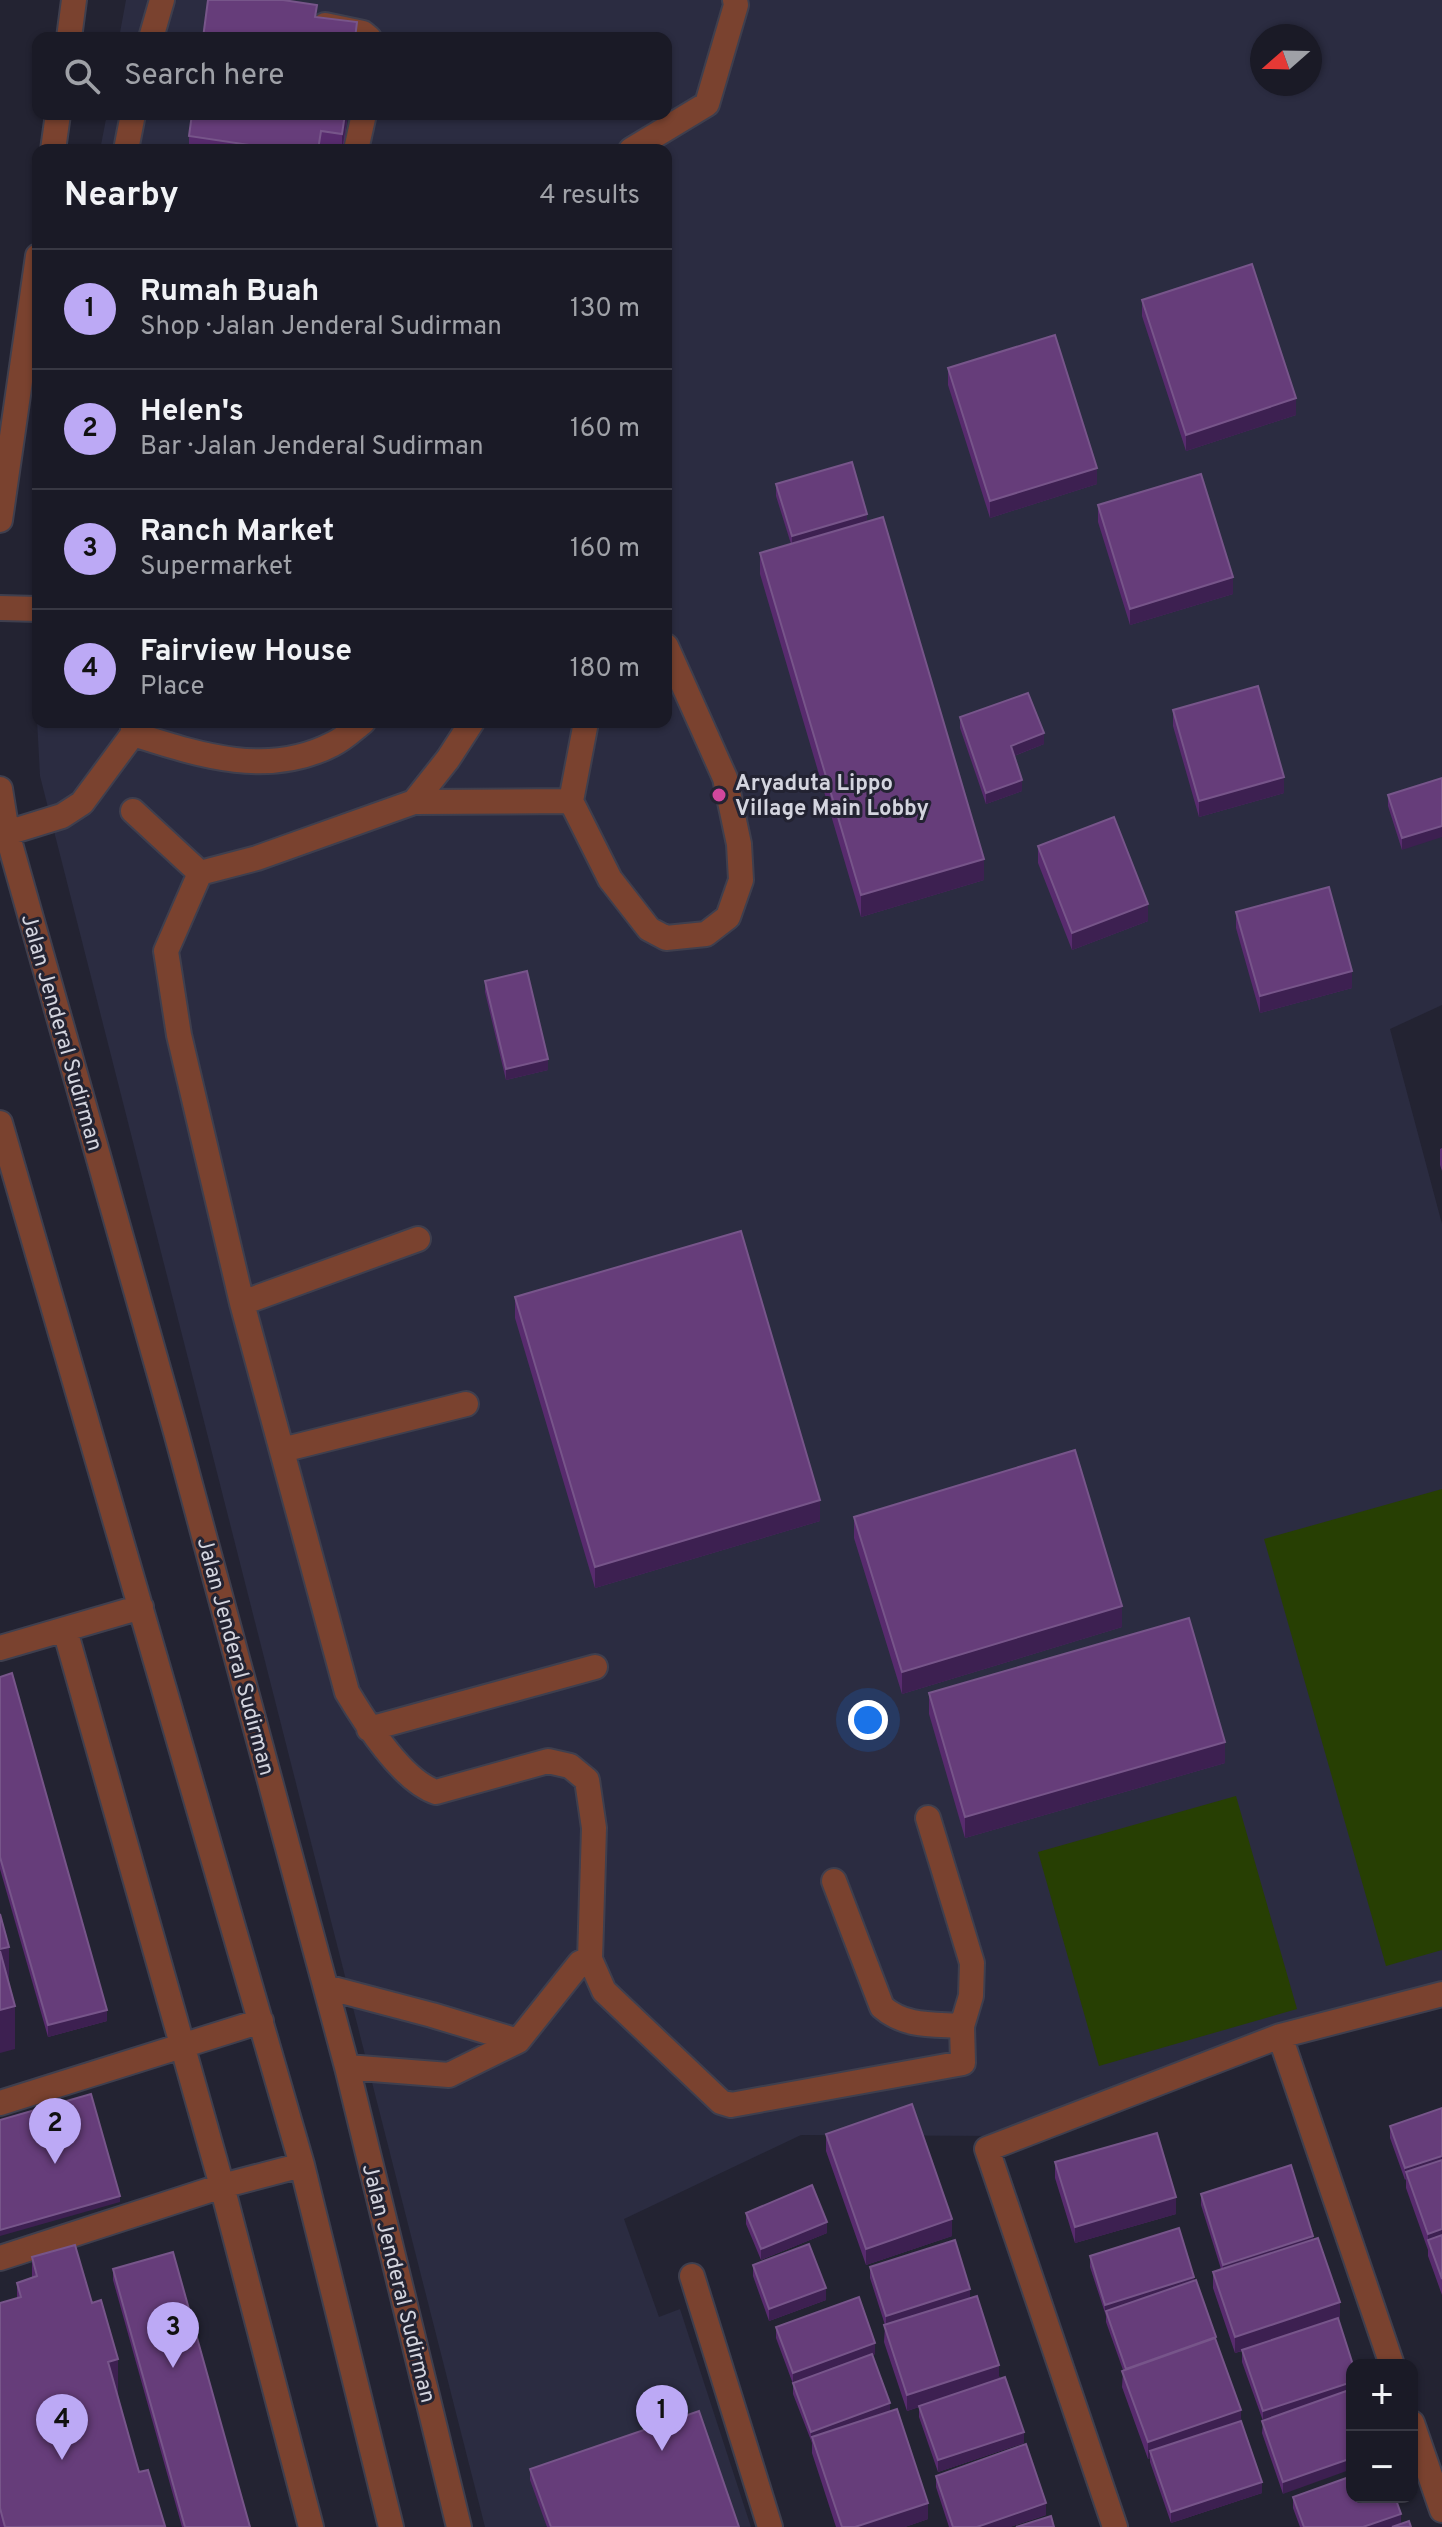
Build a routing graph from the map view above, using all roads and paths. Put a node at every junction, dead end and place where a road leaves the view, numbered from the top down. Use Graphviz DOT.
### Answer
graph roads {
  1 [pos="74,0"];
  2 [pos="162,0"];
  3 [pos="735,0"];
  4 [pos="304,21"];
  5 [pos="70,32"];
  6 [pos="153,32"];
  7 [pos="358,32"];
  8 [pos="57,120"];
  9 [pos="132,120"];
  10 [pos="363,120"];
  11 [pos="54,144"];
  12 [pos="127,144"];
  13 [pos="357,144"];
  14 [pos="641,144"];
  15 [pos="31,352"];
  16 [pos="0,391"];
  17 [pos="0,520"];
  18 [pos="0,608"];
  19 [pos="32,609"];
  20 [pos="672,659"];
  21 [pos="133,728"];
  22 [pos="355,728"];
  23 [pos="468,728"];
  24 [pos="585,728"];
  25 [pos="0,789"];
  26 [pos="571,801"];
  27 [pos="414,802"];
  28 [pos="133,811"];
  29 [pos="7,833"];
  30 [pos="200,873"];
  31 [pos="0,1123"];
  32 [pos="418,1239"];
  33 [pos="242,1303"];
  34 [pos="466,1404"];
  35 [pos="282,1450"];
  36 [pos="141,1607"];
  37 [pos="65,1630"];
  38 [pos="0,1648"];
  39 [pos="595,1667"];
  40 [pos="369,1729"];
  41 [pos="928,1818"];
  42 [pos="834,1881"];
  43 [pos="590,1959"];
  44 [pos="326,1987"];
  45 [pos="1442,1994"];
  46 [pos="261,2021"];
  47 [pos="962,2026"];
  48 [pos="1280,2036"];
  49 [pos="518,2041"];
  50 [pos="182,2047"];
  51 [pos="347,2067"];
  52 [pos="0,2103"];
  53 [pos="302,2165"];
  54 [pos="222,2186"];
  55 [pos="0,2258"];
  56 [pos="692,2276"];
  57 [pos="1390,2359"];
  58 [pos="1415,2431"];
  59 [pos="1442,2510"];
  60 [pos="311,2527"];
  61 [pos="391,2527"];
  62 [pos="459,2527"];
  63 [pos="770,2527"];
  64 [pos="1115,2527"];
  1 -- 5 [label="street"];
  2 -- 6 [label="street"];
  3 -- 14 [label="street"];
  4 -- 7 [label="street"];
  8 -- 11 [label="street"];
  9 -- 12 [label="street"];
  10 -- 13 [label="street"];
  15 -- 16 [label="street"];
  15 -- 17 [label="street"];
  18 -- 19 [label="street"];
  20 -- 26 [label="street"];
  21 -- 22 [label="street"];
  21 -- 29 [label="street"];
  23 -- 27 [label="street"];
  24 -- 26 [label="street"];
  25 -- 29 [label="street, Jalan Jenderal Sudirman"];
  26 -- 27 [label="street"];
  27 -- 30 [label="street"];
  28 -- 30 [label="street"];
  29 -- 44 [label="street, Jalan Jenderal Sudirman"];
  30 -- 33 [label="street"];
  31 -- 36 [label="street"];
  32 -- 33 [label="street"];
  33 -- 35 [label="street"];
  34 -- 35 [label="street"];
  35 -- 40 [label="street"];
  36 -- 37 [label="street"];
  36 -- 46 [label="street"];
  37 -- 38 [label="street"];
  37 -- 50 [label="street"];
  39 -- 40 [label="street"];
  40 -- 43 [label="street"];
  41 -- 47 [label="street"];
  42 -- 47 [label="street"];
  43 -- 47 [label="street"];
  43 -- 49 [label="street"];
  44 -- 49 [label="street"];
  44 -- 51 [label="street, Jalan Jenderal Sudirman"];
  45 -- 48 [label="street"];
  46 -- 50 [label="street"];
  46 -- 53 [label="street"];
  48 -- 57 [label="street"];
  48 -- 64 [label="street"];
  49 -- 51 [label="street"];
  50 -- 52 [label="street"];
  50 -- 54 [label="street"];
  51 -- 62 [label="street, Jalan Jenderal Sudirman"];
  53 -- 54 [label="street"];
  53 -- 61 [label="street"];
  54 -- 55 [label="street"];
  54 -- 60 [label="street"];
  56 -- 63 [label="street"];
  58 -- 59 [label="street"];
}
